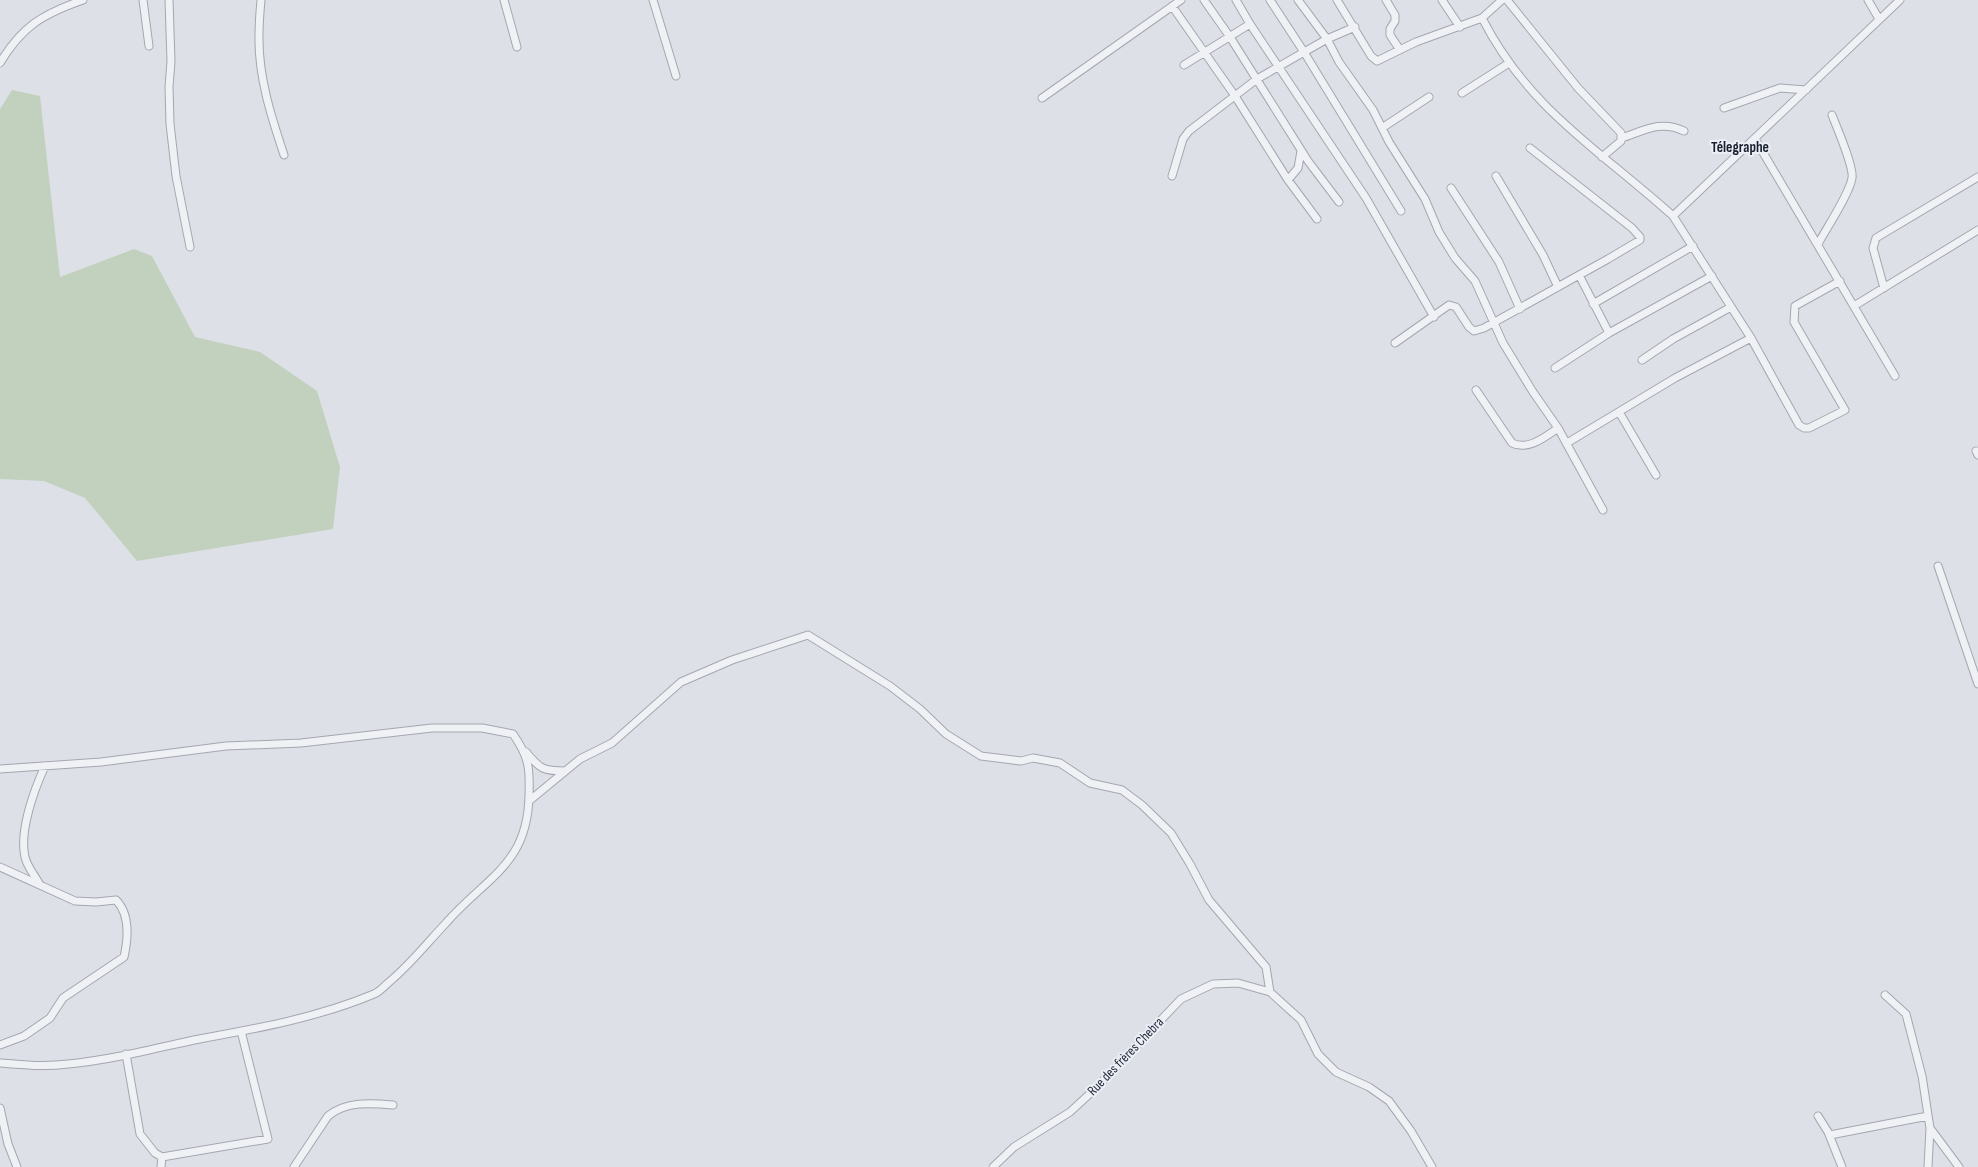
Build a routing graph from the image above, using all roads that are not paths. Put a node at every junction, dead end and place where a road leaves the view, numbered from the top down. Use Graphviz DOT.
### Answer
graph roads {
  1 [pos="83,0"];
  2 [pos="143,0"];
  3 [pos="169,0"];
  4 [pos="261,0"];
  5 [pos="504,0"];
  6 [pos="653,0"];
  7 [pos="1181,0"];
  8 [pos="1204,0"];
  9 [pos="1236,0"];
  10 [pos="1270,0"];
  11 [pos="1298,0"];
  12 [pos="1337,0"];
  13 [pos="1386,0"];
  14 [pos="1442,0"];
  15 [pos="1502,0"];
  16 [pos="1507,0"];
  17 [pos="1868,0"];
  18 [pos="1900,0"];
  19 [pos="1172,6"];
  20 [pos="1482,18"];
  21 [pos="1879,19"];
  22 [pos="1250,24"];
  23 [pos="1460,26"];
  24 [pos="1354,27"];
  25 [pos="1230,37"];
  26 [pos="1327,39"];
  27 [pos="149,46"];
  28 [pos="517,47"];
  29 [pos="1400,50"];
  30 [pos="1304,52"];
  31 [pos="1205,53"];
  32 [pos="0,63"];
  33 [pos="1509,63"];
  34 [pos="1184,65"];
  35 [pos="1279,67"];
  36 [pos="676,76"];
  37 [pos="1257,79"];
  38 [pos="1806,90"];
  39 [pos="1462,93"];
  40 [pos="1235,96"];
  41 [pos="1429,96"];
  42 [pos="1042,98"];
  43 [pos="1724,108"];
  44 [pos="1832,115"];
  45 [pos="1382,128"];
  46 [pos="1684,132"];
  47 [pos="1622,138"];
  48 [pos="1754,139"];
  49 [pos="1530,148"];
  50 [pos="1301,151"];
  51 [pos="284,154"];
  52 [pos="1602,157"];
  53 [pos="1172,176"];
  54 [pos="1496,176"];
  55 [pos="1978,177"];
  56 [pos="1288,180"];
  57 [pos="1451,188"];
  58 [pos="1338,202"];
  59 [pos="1401,211"];
  60 [pos="1673,216"];
  61 [pos="1317,219"];
  62 [pos="1978,230"];
  63 [pos="1818,244"];
  64 [pos="1693,246"];
  65 [pos="190,247"];
  66 [pos="1579,275"];
  67 [pos="1712,276"];
  68 [pos="1840,281"];
  69 [pos="1558,287"];
  70 [pos="1884,288"];
  71 [pos="1593,304"];
  72 [pos="1854,306"];
  73 [pos="1731,307"];
  74 [pos="1520,308"];
  75 [pos="1434,317"];
  76 [pos="1494,323"];
  77 [pos="1609,333"];
  78 [pos="1751,338"];
  79 [pos="1395,343"];
  80 [pos="1642,360"];
  81 [pos="1555,368"];
  82 [pos="1895,376"];
  83 [pos="1476,390"];
  84 [pos="1619,412"];
  85 [pos="1558,428"];
  86 [pos="1567,443"];
  87 [pos="1656,475"];
  88 [pos="1603,510"];
  89 [pos="1938,566"];
  90 [pos="1978,684"];
  91 [pos="524,750"];
  92 [pos="45,766"];
  93 [pos="0,769"];
  94 [pos="565,771"];
  95 [pos="529,801"];
  96 [pos="0,867"];
  97 [pos="41,886"];
  98 [pos="1270,992"];
  99 [pos="1885,995"];
  100 [pos="241,1031"];
  101 [pos="0,1046"];
  102 [pos="126,1054"];
  103 [pos="0,1063"];
  104 [pos="393,1104"];
  105 [pos="0,1108"];
  106 [pos="1818,1116"];
  107 [pos="1928,1116"];
  108 [pos="1930,1128"];
  109 [pos="1830,1135"];
  110 [pos="162,1157"];
  111 [pos="17,1167"];
  112 [pos="161,1167"];
  113 [pos="294,1167"];
  114 [pos="993,1167"];
  115 [pos="1432,1167"];
  116 [pos="1842,1167"];
  117 [pos="1928,1167"];
  118 [pos="1959,1167"];
  1 -- 32 [label="street"];
  2 -- 27 [label="street"];
  3 -- 65 [label="street"];
  4 -- 51 [label="street"];
  5 -- 28 [label="street"];
  6 -- 36 [label="street"];
  7 -- 19 [label="street"];
  8 -- 25 [label="street"];
  9 -- 22 [label="street"];
  10 -- 30 [label="street"];
  11 -- 26 [label="street"];
  12 -- 24 [label="street"];
  13 -- 29 [label="street"];
  14 -- 23 [label="street"];
  15 -- 20 [label="street"];
  16 -- 47 [label="street"];
  17 -- 21 [label="street"];
  18 -- 21 [label="street"];
  19 -- 31 [label="street"];
  19 -- 42 [label="street"];
  20 -- 23 [label="street"];
  20 -- 33 [label="street"];
  21 -- 38 [label="street"];
  22 -- 25 [label="street"];
  22 -- 35 [label="street"];
  23 -- 29 [label="street"];
  24 -- 26 [label="street"];
  24 -- 29 [label="street"];
  25 -- 31 [label="street"];
  25 -- 37 [label="street"];
  26 -- 30 [label="street"];
  26 -- 45 [label="street"];
  30 -- 35 [label="street"];
  30 -- 59 [label="street"];
  31 -- 34 [label="street"];
  31 -- 40 [label="street"];
  33 -- 39 [label="street"];
  33 -- 52 [label="street"];
  35 -- 37 [label="street"];
  35 -- 75 [label="street"];
  37 -- 40 [label="street"];
  37 -- 50 [label="street"];
  38 -- 43 [label="street"];
  38 -- 48 [label="street"];
  40 -- 53 [label="street"];
  40 -- 56 [label="street"];
  41 -- 45 [label="street"];
  44 -- 63 [label="street"];
  45 -- 76 [label="street"];
  46 -- 47 [label="street"];
  47 -- 52 [label="street"];
  48 -- 60 [label="street"];
  48 -- 63 [label="street"];
  49 -- 66 [label="street"];
  50 -- 56 [label="street"];
  50 -- 58 [label="street"];
  52 -- 60 [label="street"];
  54 -- 69 [label="street"];
  55 -- 70 [label="street"];
  56 -- 61 [label="street"];
  57 -- 74 [label="street"];
  60 -- 64 [label="street"];
  62 -- 70 [label="street"];
  63 -- 68 [label="street"];
  64 -- 67 [label="street"];
  64 -- 71 [label="street"];
  66 -- 69 [label="street"];
  66 -- 71 [label="street"];
  67 -- 73 [label="street"];
  67 -- 77 [label="street"];
  68 -- 72 [label="street"];
  68 -- 78 [label="street"];
  69 -- 74 [label="street"];
  70 -- 72 [label="street"];
  71 -- 77 [label="street"];
  72 -- 82 [label="street"];
  73 -- 78 [label="street"];
  73 -- 80 [label="street"];
  74 -- 76 [label="street"];
  75 -- 76 [label="street"];
  75 -- 79 [label="street"];
  76 -- 85 [label="street"];
  77 -- 81 [label="street"];
  78 -- 84 [label="street"];
  83 -- 85 [label="street"];
  84 -- 86 [label="street"];
  84 -- 87 [label="street"];
  85 -- 86 [label="street"];
  86 -- 88 [label="street"];
  89 -- 90 [label="street"];
  91 -- 92 [label="street"];
  91 -- 94 [label="street"];
  91 -- 95 [label="street"];
  92 -- 93 [label="street"];
  92 -- 97 [label="street"];
  94 -- 95 [label="street"];
  94 -- 98 [label="street"];
  95 -- 100 [label="street"];
  96 -- 97 [label="street"];
  97 -- 101 [label="street"];
  98 -- 114 [label="street, Rue des frères Chebra"];
  98 -- 115 [label="street"];
  99 -- 107 [label="street"];
  100 -- 102 [label="street"];
  100 -- 110 [label="street"];
  102 -- 103 [label="street"];
  102 -- 110 [label="street"];
  104 -- 113 [label="street"];
  105 -- 111 [label="street"];
  106 -- 109 [label="street"];
  107 -- 108 [label="street"];
  107 -- 109 [label="street"];
  108 -- 117 [label="street"];
  108 -- 118 [label="street"];
  109 -- 116 [label="street"];
  110 -- 112 [label="street"];
}
